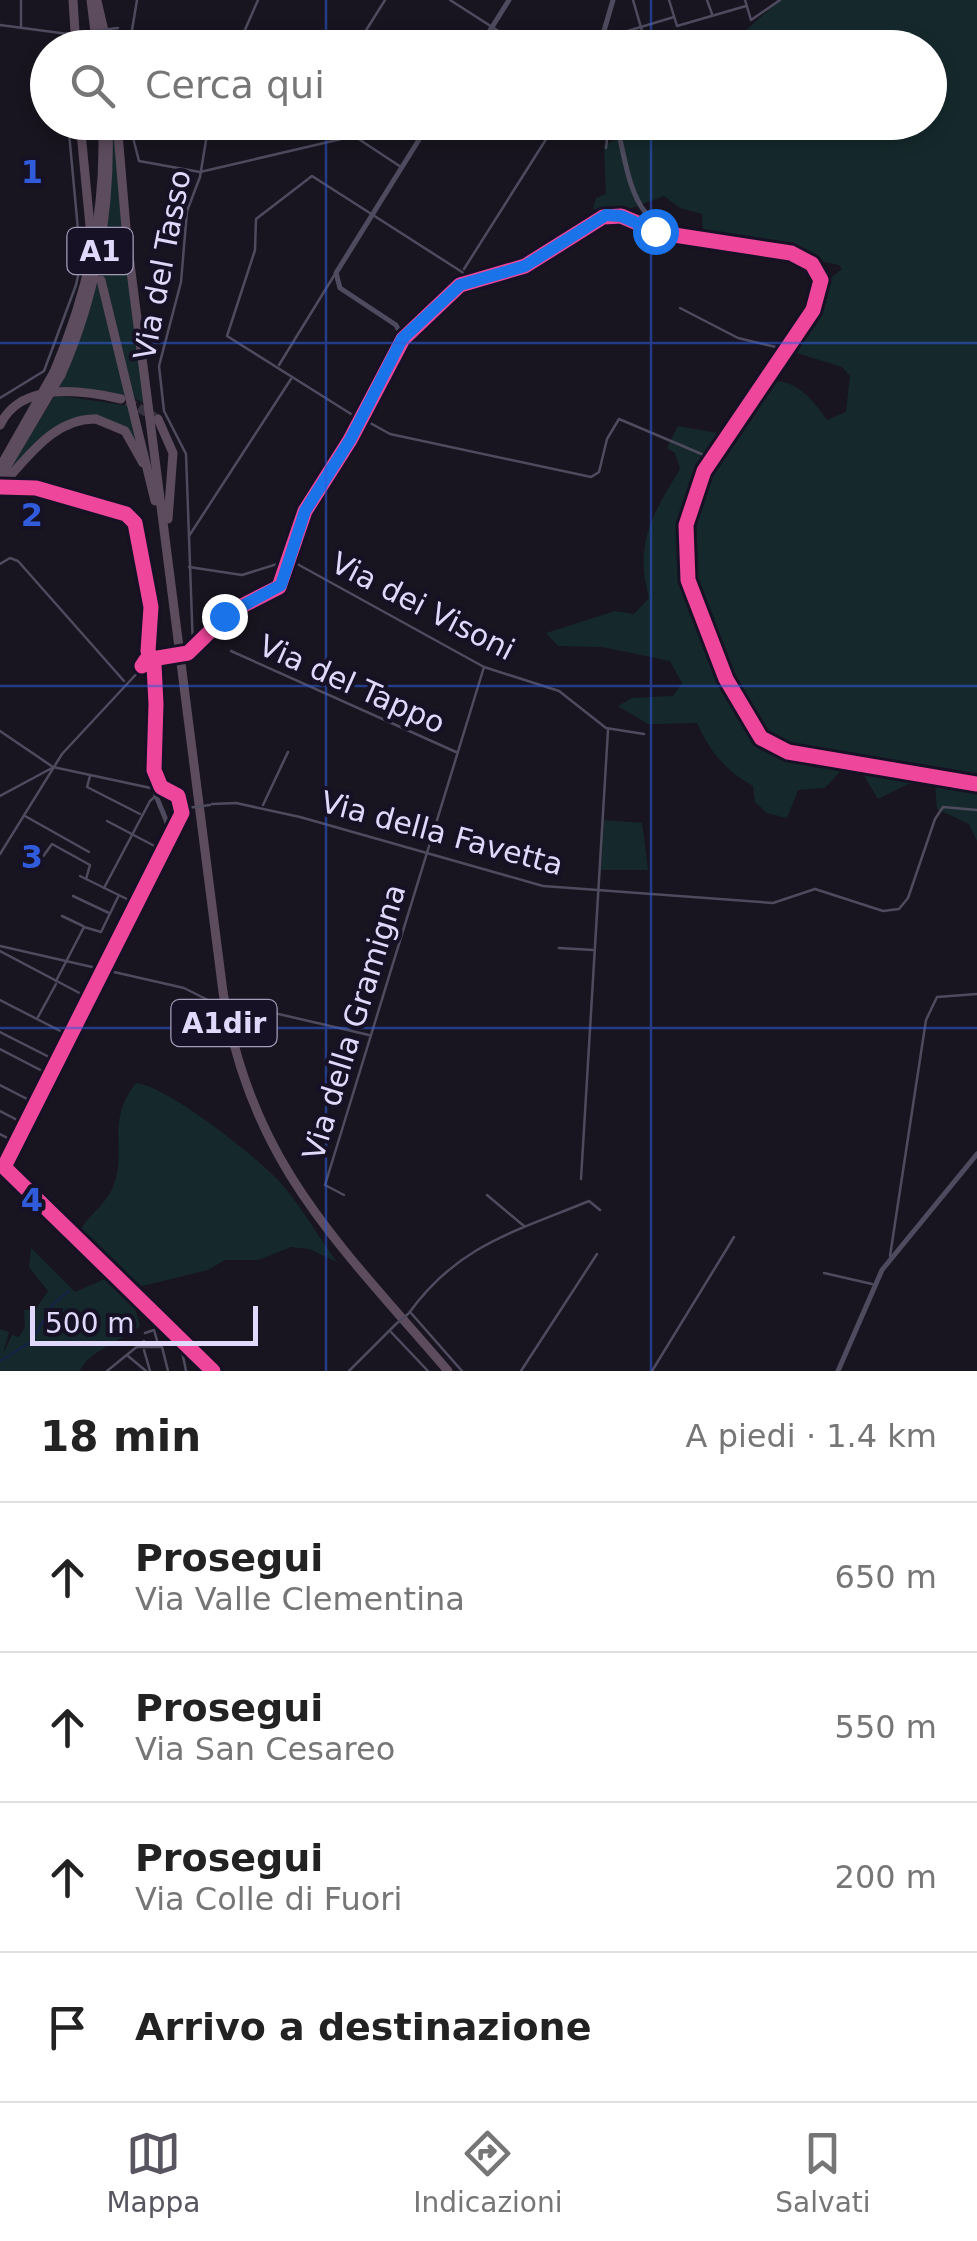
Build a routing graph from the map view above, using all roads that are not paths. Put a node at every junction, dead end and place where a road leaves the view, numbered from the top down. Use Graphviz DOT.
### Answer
graph roads {
  1 [pos="21,0"];
  2 [pos="74,0"];
  3 [pos="95,0"];
  4 [pos="137,0"];
  5 [pos="258,0"];
  6 [pos="385,0"];
  7 [pos="450,0"];
  8 [pos="509,0"];
  9 [pos="613,0"];
  10 [pos="633,0"];
  11 [pos="669,0"];
  12 [pos="707,0"];
  13 [pos="780,0"];
  14 [pos="745,3"];
  15 [pos="712,16"];
  16 [pos="674,17"];
  17 [pos="0,25"];
  18 [pos="492,26"];
  19 [pos="640,26"];
  20 [pos="132,27"];
  21 [pos="21,29"];
  22 [pos="30,30"];
  23 [pos="75,30"];
  24 [pos="100,30"];
  25 [pos="101,30"];
  26 [pos="132,30"];
  27 [pos="244,30"];
  28 [pos="366,30"];
  29 [pos="489,30"];
  30 [pos="498,30"];
  31 [pos="603,30"];
  32 [pos="628,30"];
  33 [pos="641,30"];
  34 [pos="69,140"];
  35 [pos="82,140"];
  36 [pos="105,140"];
  37 [pos="118,140"];
  38 [pos="133,140"];
  39 [pos="207,140"];
  40 [pos="337,140"];
  41 [pos="360,140"];
  42 [pos="419,140"];
  43 [pos="545,140"];
  44 [pos="607,140"];
  45 [pos="621,140"];
  46 [pos="606,148"];
  47 [pos="403,167"];
  48 [pos="201,171"];
  49 [pos="372,215"];
  50 [pos="90,226"];
  51 [pos="675,233"];
  52 [pos="462,272"];
  53 [pos="336,273"];
  54 [pos="101,280"];
  55 [pos="470,281"];
  56 [pos="680,308"];
  57 [pos="402,339"];
  58 [pos="785,350"];
  59 [pos="277,368"];
  60 [pos="58,373"];
  61 [pos="292,378"];
  62 [pos="0,398"];
  63 [pos="122,399"];
  64 [pos="360,418"];
  65 [pos="158,420"];
  66 [pos="0,425"];
  67 [pos="712,459"];
  68 [pos="0,467"];
  69 [pos="0,478"];
  70 [pos="0,487"];
  71 [pos="154,494"];
  72 [pos="187,539"];
  73 [pos="168,556"];
  74 [pos="290,560"];
  75 [pos="0,564"];
  76 [pos="188,566"];
  77 [pos="194,649"];
  78 [pos="231,651"];
  79 [pos="185,655"];
  80 [pos="173,656"];
  81 [pos="147,666"];
  82 [pos="484,667"];
  83 [pos="125,682"];
  84 [pos="608,728"];
  85 [pos="0,732"];
  86 [pos="644,734"];
  87 [pos="288,752"];
  88 [pos="457,753"];
  89 [pos="53,767"];
  90 [pos="90,775"];
  91 [pos="154,775"];
  92 [pos="977,784"];
  93 [pos="146,786"];
  94 [pos="159,790"];
  95 [pos="0,796"];
  96 [pos="184,808"];
  97 [pos="261,808"];
  98 [pos="977,810"];
  99 [pos="24,815"];
  100 [pos="142,815"];
  101 [pos="107,821"];
  102 [pos="168,824"];
  103 [pos="175,832"];
  104 [pos="131,834"];
  105 [pos="170,842"];
  106 [pos="165,851"];
  107 [pos="426,851"];
  108 [pos="89,852"];
  109 [pos="0,854"];
  110 [pos="39,862"];
  111 [pos="80,876"];
  112 [pos="86,879"];
  113 [pos="104,888"];
  114 [pos="598,890"];
  115 [pos="119,895"];
  116 [pos="73,896"];
  117 [pos="138,905"];
  118 [pos="110,914"];
  119 [pos="62,916"];
  120 [pos="84,927"];
  121 [pos="0,948"];
  122 [pos="560,948"];
  123 [pos="594,950"];
  124 [pos="67,961"];
  125 [pos="105,970"];
  126 [pos="57,982"];
  127 [pos="977,994"];
  128 [pos="90,999"];
  129 [pos="0,1000"];
  130 [pos="230,1003"];
  131 [pos="218,1005"];
  132 [pos="37,1018"];
  133 [pos="0,1032"];
  134 [pos="370,1035"];
  135 [pos="71,1036"];
  136 [pos="0,1049"];
  137 [pos="58,1062"];
  138 [pos="51,1075"];
  139 [pos="0,1085"];
  140 [pos="36,1104"];
  141 [pos="0,1112"];
  142 [pos="26,1125"];
  143 [pos="0,1134"];
  144 [pos="17,1142"];
  145 [pos="977,1154"];
  146 [pos="2,1165"];
  147 [pos="581,1179"];
  148 [pos="344,1195"];
  149 [pos="487,1195"];
  150 [pos="600,1210"];
  151 [pos="526,1227"];
  152 [pos="734,1237"];
  153 [pos="597,1254"];
  154 [pos="891,1258"];
  155 [pos="824,1273"];
  156 [pos="873,1285"];
  157 [pos="409,1313"];
  158 [pos="163,1322"];
  159 [pos="390,1330"];
  160 [pos="145,1333"];
  161 [pos="144,1341"];
  162 [pos="137,1346"];
  163 [pos="158,1346"];
  164 [pos="144,1349"];
  165 [pos="127,1354"];
  166 [pos="114,1364"];
  167 [pos="212,1370"];
  168 [pos="107,1371"];
  169 [pos="121,1371"];
  170 [pos="148,1371"];
  171 [pos="168,1371"];
  172 [pos="186,1371"];
  173 [pos="349,1371"];
  174 [pos="428,1371"];
  175 [pos="446,1371"];
  176 [pos="462,1371"];
  177 [pos="521,1371"];
  178 [pos="652,1371"];
  179 [pos="838,1371"];
  1 -- 21 [label="street"];
  2 -- 23 [label="highway"];
  3 -- 24 [label="highway"];
  4 -- 20 [label="street"];
  5 -- 27 [label="street"];
  6 -- 28 [label="street"];
  7 -- 18 [label="street"];
  8 -- 18 [label="street"];
  9 -- 31 [label="street"];
  10 -- 19 [label="street"];
  11 -- 16 [label="street"];
  12 -- 15 [label="street"];
  13 -- 14 [label="street"];
  14 -- 15 [label="street"];
  15 -- 16 [label="street"];
  16 -- 19 [label="street"];
  17 -- 21 [label="street"];
  18 -- 29 [label="street"];
  18 -- 30 [label="street"];
  19 -- 32 [label="street"];
  19 -- 33 [label="street"];
  20 -- 25 [label="street, bridge"];
  20 -- 26 [label="street"];
  21 -- 22 [label="street"];
  34 -- 62 [label="street"];
  35 -- 50 [label="highway"];
  36 -- 60 [label="highway, A1"];
  37 -- 73 [label="highway, A1dir"];
  38 -- 48 [label="street"];
  39 -- 48 [label="street, Via del Tasso"];
  40 -- 48 [label="street"];
  41 -- 47 [label="street"];
  42 -- 47 [label="street"];
  43 -- 52 [label="street"];
  44 -- 46 [label="street"];
  45 -- 51 [label="street"];
  47 -- 49 [label="street"];
  48 -- 72 [label="street, Via del Tasso"];
  49 -- 52 [label="street"];
  49 -- 53 [label="street"];
  49 -- 59 [label="street"];
  51 -- 55 [label="street"];
  51 -- 58 [label="street"];
  52 -- 55 [label="street"];
  53 -- 57 [label="street"];
  53 -- 59 [label="street"];
  54 -- 71 [label="highway, A1dir"];
  55 -- 57 [label="street"];
  56 -- 58 [label="street"];
  57 -- 64 [label="street"];
  58 -- 67 [label="street"];
  59 -- 61 [label="street"];
  60 -- 68 [label="highway, A1, bridge"];
  60 -- 69 [label="highway, A1, bridge"];
  61 -- 64 [label="street"];
  61 -- 72 [label="street"];
  63 -- 66 [label="highway"];
  64 -- 67 [label="street"];
  64 -- 74 [label="street"];
  65 -- 73 [label="highway"];
  67 -- 92 [label="street"];
  70 -- 71 [label="highway, bridge"];
  70 -- 81 [label="street"];
  71 -- 175 [label="highway, A1dir"];
  72 -- 76 [label="street, Via del Tasso"];
  73 -- 175 [label="highway, A1dir"];
  74 -- 76 [label="street"];
  74 -- 77 [label="street"];
  74 -- 82 [label="street, Via dei Visoni"];
  75 -- 83 [label="street"];
  76 -- 77 [label="street, Via del Tasso"];
  77 -- 79 [label="street"];
  78 -- 88 [label="street, Via del Tappo"];
  80 -- 81 [label="street"];
  81 -- 83 [label="street"];
  81 -- 91 [label="street"];
  82 -- 84 [label="street, Via dei Visoni"];
  82 -- 88 [label="street, Via della Gramigna"];
  83 -- 89 [label="street"];
  84 -- 86 [label="street, Via dei Visoni"];
  84 -- 114 [label="street"];
  85 -- 89 [label="street"];
  87 -- 97 [label="street"];
  88 -- 107 [label="street, Via della Gramigna"];
  89 -- 90 [label="street"];
  89 -- 95 [label="street"];
  89 -- 99 [label="street"];
  90 -- 93 [label="street"];
  90 -- 100 [label="street"];
  91 -- 93 [label="street"];
  91 -- 94 [label="street"];
  91 -- 94 [label="street"];
  93 -- 94 [label="street"];
  94 -- 96 [label="street"];
  94 -- 100 [label="street"];
  94 -- 102 [label="street"];
  96 -- 97 [label="street, Via della Favetta, bridge"];
  96 -- 103 [label="street"];
  97 -- 107 [label="street, Via della Favetta"];
  98 -- 114 [label="street, Via della Favetta"];
  99 -- 108 [label="street"];
  99 -- 109 [label="street"];
  100 -- 104 [label="street"];
  101 -- 104 [label="street"];
  102 -- 103 [label="street"];
  102 -- 105 [label="street"];
  103 -- 105 [label="street"];
  104 -- 106 [label="street"];
  104 -- 113 [label="street"];
  105 -- 106 [label="street"];
  106 -- 117 [label="street"];
  107 -- 114 [label="street, Via della Favetta"];
  107 -- 134 [label="street, Via della Gramigna"];
  110 -- 112 [label="street"];
  111 -- 112 [label="street"];
  112 -- 113 [label="street"];
  113 -- 115 [label="street"];
  114 -- 123 [label="street"];
  115 -- 117 [label="street"];
  115 -- 118 [label="street"];
  116 -- 118 [label="street"];
  117 -- 125 [label="street"];
  118 -- 120 [label="street"];
  119 -- 120 [label="street"];
  120 -- 124 [label="street"];
  121 -- 124 [label="street"];
  121 -- 126 [label="street"];
  122 -- 123 [label="street"];
  123 -- 147 [label="street"];
  124 -- 125 [label="street"];
  124 -- 126 [label="street"];
  125 -- 128 [label="street"];
  125 -- 131 [label="street"];
  126 -- 128 [label="street"];
  126 -- 132 [label="street"];
  127 -- 154 [label="street"];
  128 -- 135 [label="street"];
  129 -- 132 [label="street"];
  130 -- 134 [label="street"];
  132 -- 135 [label="street"];
  133 -- 137 [label="street"];
  134 -- 148 [label="street, Via della Gramigna"];
  135 -- 137 [label="street"];
  136 -- 138 [label="street"];
  137 -- 138 [label="street"];
  138 -- 140 [label="street"];
  139 -- 140 [label="street"];
  140 -- 142 [label="street"];
  141 -- 142 [label="street"];
  142 -- 144 [label="street"];
  143 -- 144 [label="street"];
  144 -- 146 [label="street"];
  145 -- 154 [label="street"];
  146 -- 158 [label="street"];
  149 -- 151 [label="street"];
  150 -- 151 [label="street"];
  151 -- 157 [label="street"];
  152 -- 178 [label="street"];
  153 -- 177 [label="street"];
  154 -- 156 [label="street"];
  155 -- 156 [label="street"];
  156 -- 179 [label="street"];
  157 -- 159 [label="street, bridge"];
  157 -- 176 [label="street"];
  158 -- 167 [label="street"];
  158 -- 172 [label="street"];
  159 -- 173 [label="street"];
  159 -- 174 [label="street"];
  160 -- 163 [label="street"];
  161 -- 162 [label="street"];
  162 -- 164 [label="street"];
  162 -- 165 [label="street"];
  163 -- 164 [label="street"];
  163 -- 171 [label="street"];
  164 -- 170 [label="street"];
  165 -- 166 [label="street"];
  165 -- 170 [label="street"];
  166 -- 168 [label="street"];
  166 -- 169 [label="street"];
}
